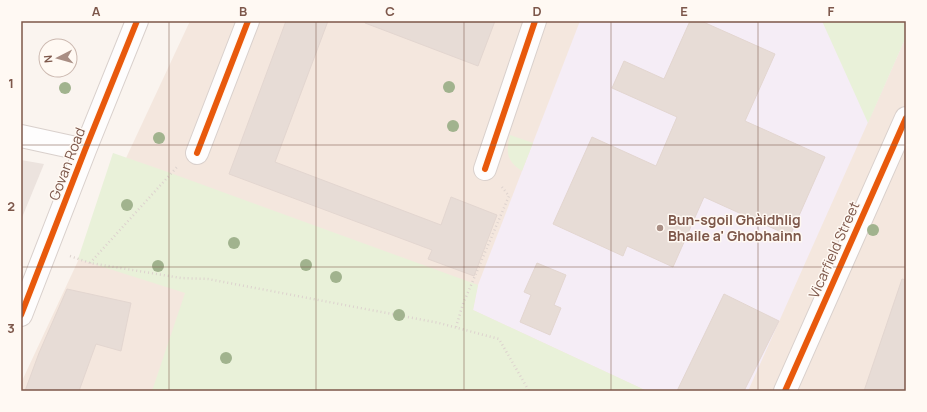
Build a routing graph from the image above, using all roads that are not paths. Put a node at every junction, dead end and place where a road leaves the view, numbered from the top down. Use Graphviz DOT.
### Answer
graph roads {
  1 [pos="137,21"];
  2 [pos="248,21"];
  3 [pos="535,21"];
  4 [pos="906,118"];
  5 [pos="21,136"];
  6 [pos="85,150"];
  7 [pos="197,153"];
  8 [pos="486,169"];
  9 [pos="21,315"];
  10 [pos="785,391"];
  1 -- 6 [label="street, Govan Road"];
  2 -- 7 [label="street"];
  3 -- 8 [label="street"];
  4 -- 10 [label="street, Vicarfield Street"];
  5 -- 6 [label="street"];
  6 -- 9 [label="street, Govan Road"];
}
